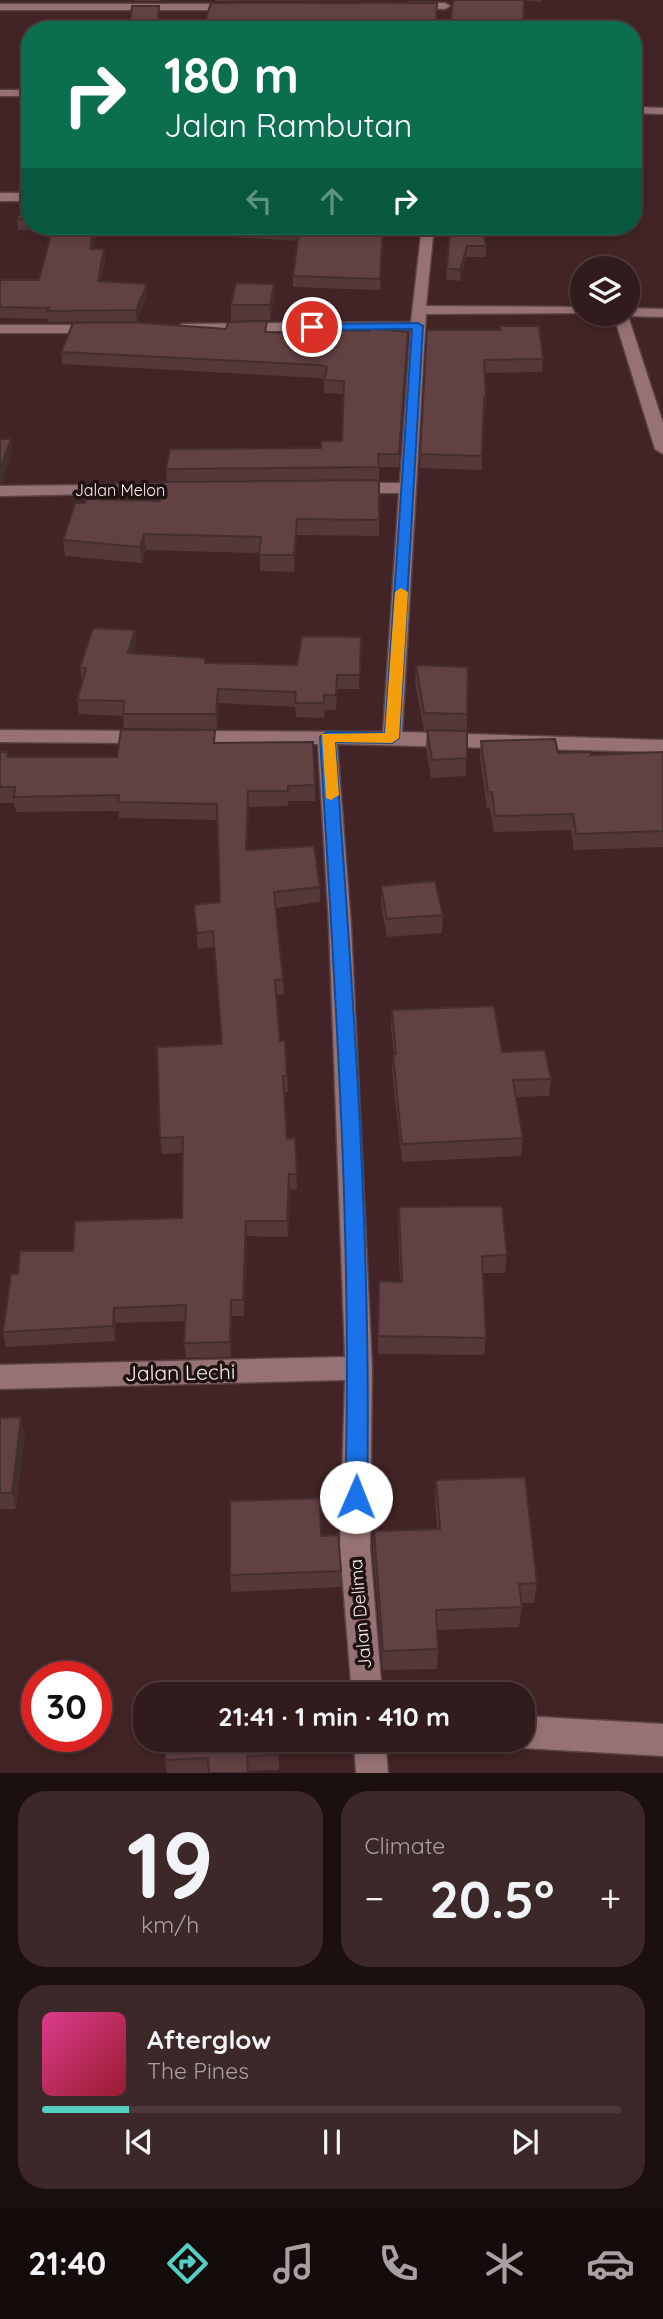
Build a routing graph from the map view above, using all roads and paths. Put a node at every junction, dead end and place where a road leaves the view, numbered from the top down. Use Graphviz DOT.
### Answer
graph roads {
  1 [pos="392,6"];
  2 [pos="0,7"];
  3 [pos="244,7"];
  4 [pos="446,8"];
  5 [pos="0,93"];
  6 [pos="21,93"];
  7 [pos="642,110"];
  8 [pos="663,111"];
  9 [pos="0,197"];
  10 [pos="21,197"];
  11 [pos="427,235"];
  12 [pos="570,312"];
  13 [pos="640,312"];
  14 [pos="663,313"];
  15 [pos="418,318"];
  16 [pos="625,326"];
  17 [pos="117,328"];
  18 [pos="172,328"];
  19 [pos="0,329"];
  20 [pos="663,449"];
  21 [pos="326,488"];
  22 [pos="408,488"];
  23 [pos="204,489"];
  24 [pos="0,491"];
  25 [pos="0,736"];
  26 [pos="327,737"];
  27 [pos="392,738"];
  28 [pos="663,746"];
  29 [pos="359,1368"];
  30 [pos="0,1377"];
  31 [pos="366,1682"];
  32 [pos="535,1733"];
  33 [pos="663,1740"];
  34 [pos="371,1752"];
  35 [pos="372,1773"];
  1 -- 4 [label="street"];
  2 -- 3 [label="street"];
  5 -- 6 [label="street"];
  7 -- 8 [label="street"];
  9 -- 10 [label="street"];
  11 -- 15 [label="street"];
  12 -- 15 [label="street"];
  13 -- 14 [label="street"];
  15 -- 18 [label="street"];
  15 -- 22 [label="street"];
  16 -- 20 [label="street"];
  17 -- 19 [label="street"];
  21 -- 22 [label="street"];
  22 -- 27 [label="street"];
  23 -- 24 [label="street, Jalan Melon"];
  25 -- 26 [label="street"];
  26 -- 27 [label="street"];
  26 -- 29 [label="street, Jalan Delima"];
  27 -- 28 [label="street"];
  29 -- 30 [label="street, Jalan Lechi"];
  29 -- 31 [label="street, Jalan Delima"];
  32 -- 33 [label="street"];
  34 -- 35 [label="street"];
}
